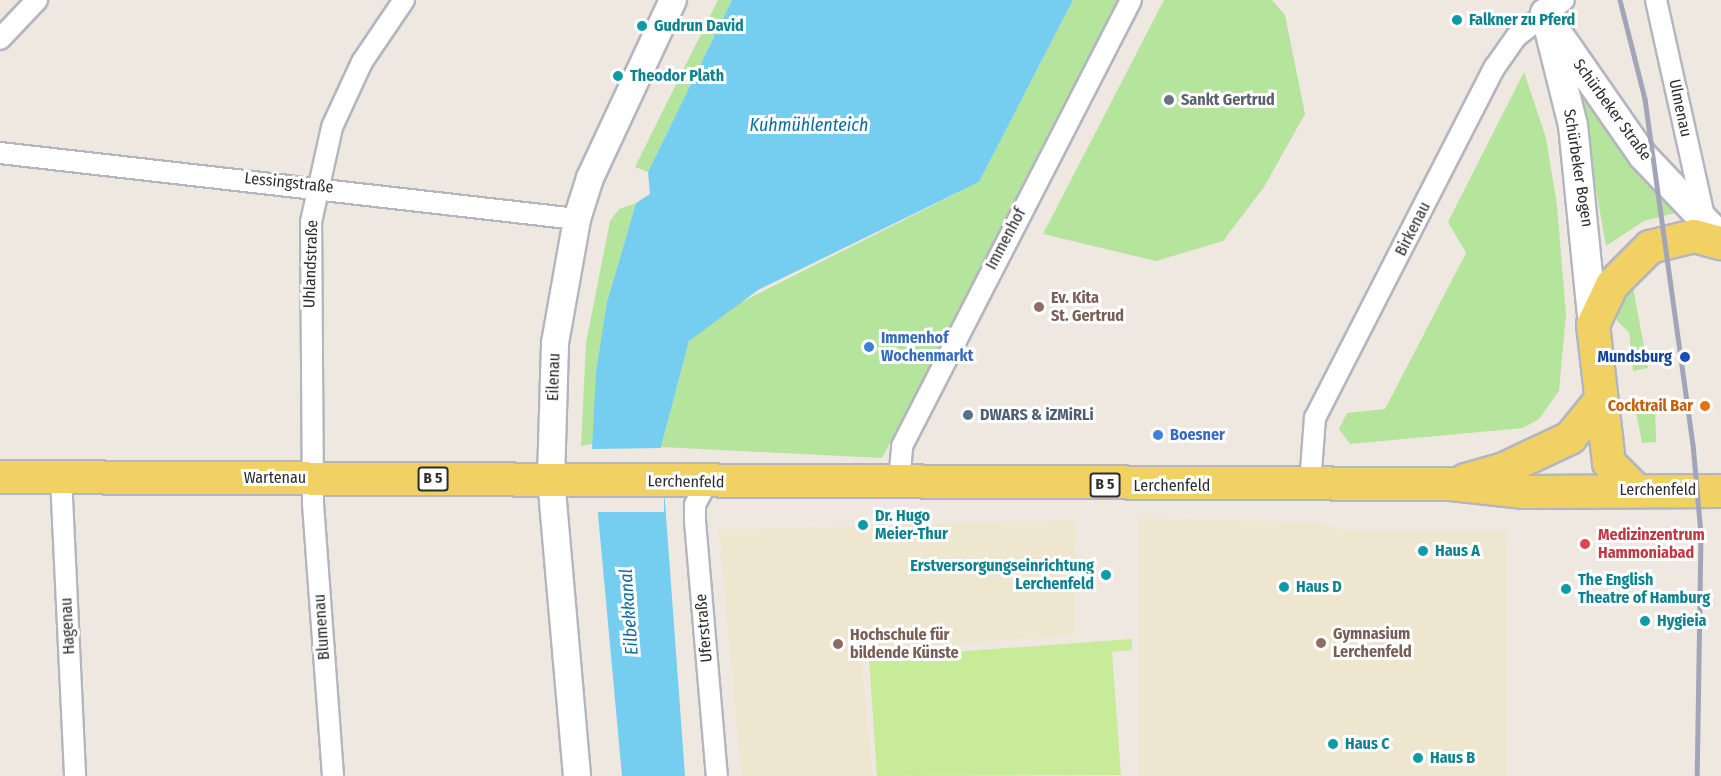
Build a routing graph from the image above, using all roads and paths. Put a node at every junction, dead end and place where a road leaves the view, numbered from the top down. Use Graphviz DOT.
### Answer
graph roads {
  1 [pos="37,0"];
  2 [pos="404,0"];
  3 [pos="674,0"];
  4 [pos="1131,0"];
  5 [pos="1656,0"];
  6 [pos="1549,4"];
  7 [pos="0,39"];
  8 [pos="0,153"];
  9 [pos="319,186"];
  10 [pos="1704,216"];
  11 [pos="577,219"];
  12 [pos="1721,238"];
  13 [pos="1721,243"];
  14 [pos="1593,325"];
  15 [pos="1599,402"];
  16 [pos="0,477"];
  17 [pos="61,477"];
  18 [pos="316,478"];
  19 [pos="551,479"];
  20 [pos="707,482"];
  21 [pos="899,483"];
  22 [pos="1310,484"];
  23 [pos="1451,484"];
  24 [pos="1636,490"];
  25 [pos="1721,491"];
  26 [pos="75,776"];
  27 [pos="333,776"];
  28 [pos="577,776"];
  29 [pos="717,776"];
  1 -- 7 [label="street"];
  2 -- 9 [label="street, Uhlandstraße"];
  3 -- 11 [label="street, Eilenau"];
  4 -- 21 [label="street, Immenhof"];
  5 -- 10 [label="street, Ulmenau"];
  6 -- 10 [label="main road, Schürbeker Straße"];
  6 -- 14 [label="main road, Schürbeker Bogen"];
  6 -- 22 [label="street, Birkenau"];
  8 -- 9 [label="street, Lessingstraße"];
  9 -- 11 [label="street, Lessingstraße"];
  9 -- 18 [label="street, Uhlandstraße"];
  10 -- 12 [label="main road, Schürbeker Straße"];
  11 -- 19 [label="street, Eilenau"];
  13 -- 14 [label="main road, Schürbeker Bogen"];
  14 -- 15 [label="main road, Schürbeker Bogen"];
  15 -- 23 [label="main road, B 5"];
  15 -- 24 [label="main road, Schürbeker Bogen"];
  16 -- 17 [label="main road, Wartenau / B 5"];
  17 -- 18 [label="main road, Wartenau / B 5"];
  17 -- 26 [label="street, Hagenau"];
  18 -- 19 [label="main road, Wartenau / B 5"];
  18 -- 27 [label="street, Blumenau"];
  19 -- 20 [label="main road, Lerchenfeld / B 5"];
  19 -- 28 [label="street, Eilenau"];
  20 -- 21 [label="main road, Lerchenfeld / B 5"];
  20 -- 29 [label="street, Uferstraße"];
  21 -- 22 [label="main road, Lerchenfeld / B 5"];
  22 -- 23 [label="main road, Lerchenfeld / B 5"];
  23 -- 24 [label="main road, Lerchenfeld / B 5"];
  24 -- 25 [label="main road, Lerchenfeld / B 5"];
}
